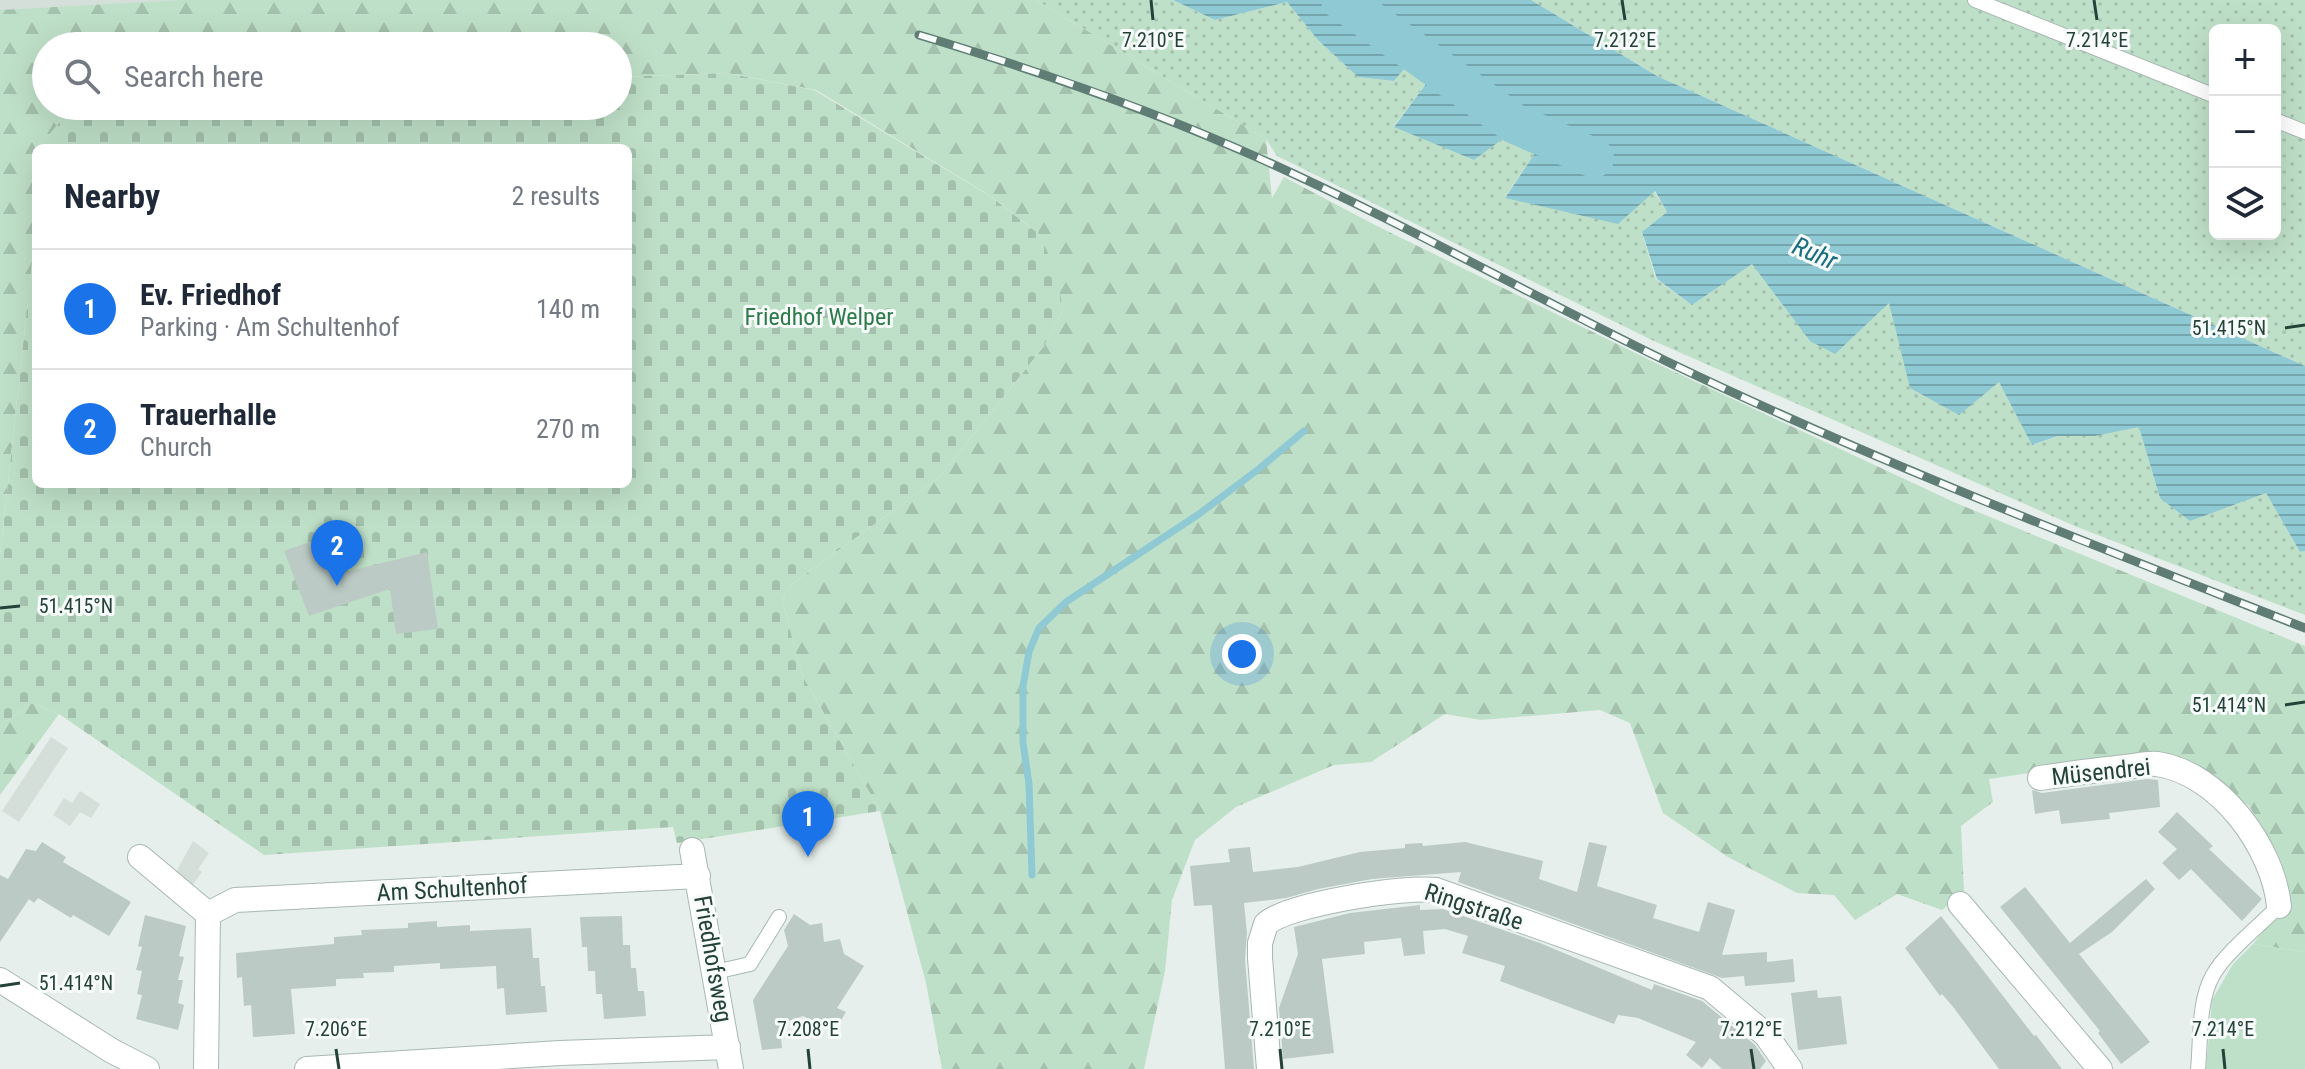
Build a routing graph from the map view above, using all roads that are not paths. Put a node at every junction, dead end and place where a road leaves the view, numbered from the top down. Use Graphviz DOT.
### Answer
graph roads {
  1 [pos="1975,0"];
  2 [pos="2209,94"];
  3 [pos="2281,122"];
  4 [pos="2305,132"];
  5 [pos="2040,778"];
  6 [pos="692,850"];
  7 [pos="140,857"];
  8 [pos="698,876"];
  9 [pos="1960,904"];
  10 [pos="2279,906"];
  11 [pos="208,914"];
  12 [pos="779,917"];
  13 [pos="715,972"];
  14 [pos="0,980"];
  15 [pos="730,1058"];
  16 [pos="147,1069"];
  17 [pos="206,1069"];
  18 [pos="307,1069"];
  19 [pos="1269,1069"];
  20 [pos="1790,1069"];
  21 [pos="2100,1069"];
  22 [pos="2198,1069"];
  1 -- 2 [label="lane"];
  3 -- 4 [label="lane"];
  5 -- 10 [label="street, Müsendrei"];
  6 -- 8 [label="street, Friedhofsweg"];
  7 -- 11 [label="street"];
  8 -- 11 [label="street, Am Schultenhof"];
  8 -- 13 [label="street, Friedhofsweg"];
  9 -- 21 [label="street"];
  10 -- 22 [label="lane, Müsendrei"];
  11 -- 17 [label="street"];
  12 -- 13 [label="lane"];
  13 -- 15 [label="street, Friedhofsweg"];
  14 -- 16 [label="street"];
  15 -- 18 [label="street"];
  19 -- 20 [label="street, Ringstraße"];
}
